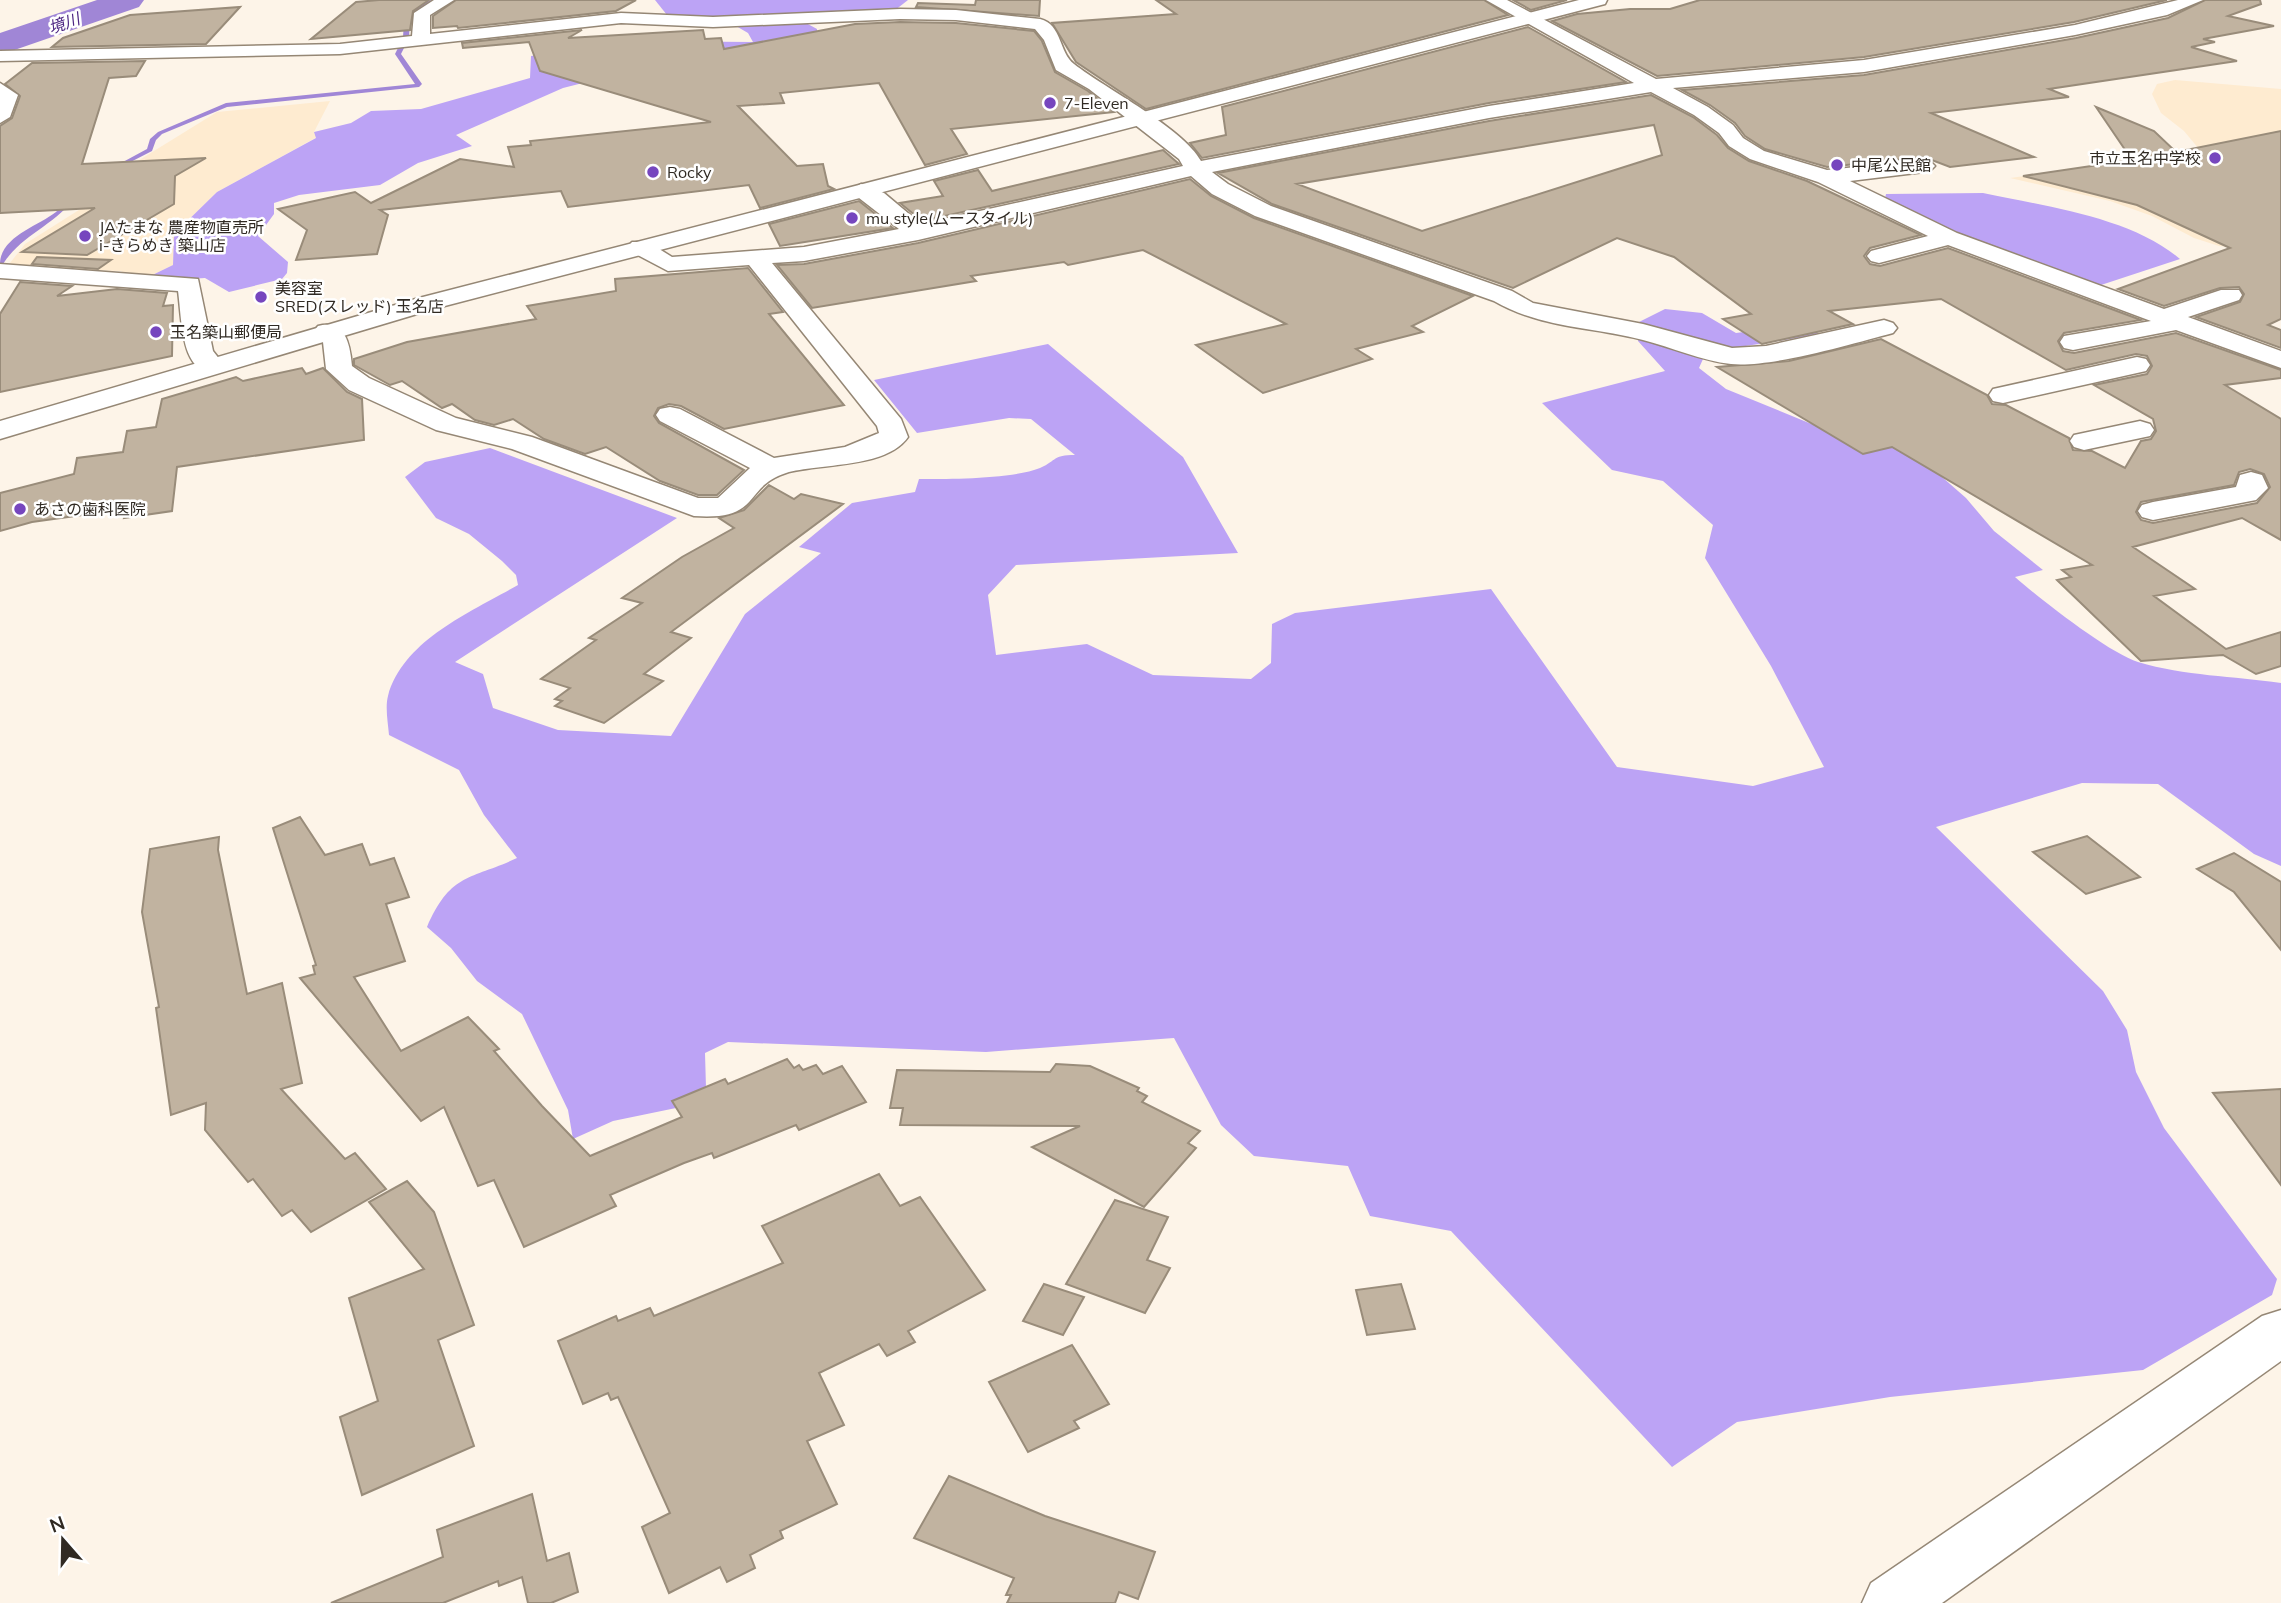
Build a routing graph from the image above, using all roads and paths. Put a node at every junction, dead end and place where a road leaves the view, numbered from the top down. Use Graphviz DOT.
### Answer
graph roads {
  1 [pos="446,0"];
  2 [pos="1494,0"];
  3 [pos="1599,0"];
  4 [pos="2195,0"];
  5 [pos="1528,18"];
  6 [pos="214,34"];
  7 [pos="418,41"];
  8 [pos="229,50"];
  9 [pos="3,59"];
  10 [pos="1656,85"];
  11 [pos="0,89"];
  12 [pos="0,117"];
  13 [pos="1143,120"];
  14 [pos="1924,166"];
  15 [pos="1195,169"];
  16 [pos="1826,177"];
  17 [pos="861,191"];
  18 [pos="918,233"];
  19 [pos="1949,238"];
  20 [pos="640,247"];
  21 [pos="1879,257"];
  22 [pos="757,260"];
  23 [pos="7,271"];
  24 [pos="2230,295"];
  25 [pos="2171,320"];
  26 [pos="1884,328"];
  27 [pos="327,331"];
  28 [pos="2073,342"];
  29 [pos="2281,360"];
  30 [pos="211,365"];
  31 [pos="2137,365"];
  32 [pos="2003,395"];
  33 [pos="670,415"];
  34 [pos="0,430"];
  35 [pos="2140,430"];
  36 [pos="2084,441"];
  37 [pos="771,468"];
  38 [pos="2251,481"];
  39 [pos="2153,511"];
  40 [pos="2281,1332"];
  41 [pos="1892,1603"];
  1 -- 7 [label="street"];
  2 -- 5 [label="street"];
  3 -- 5 [label="street"];
  4 -- 10 [label="street"];
  5 -- 10 [label="street"];
  5 -- 13 [label="street"];
  6 -- 8 [label="street"];
  7 -- 8 [label="street"];
  7 -- 13 [label="street"];
  8 -- 9 [label="street"];
  10 -- 15 [label="street"];
  10 -- 16 [label="street"];
  11 -- 12 [label="street"];
  13 -- 15 [label="street"];
  13 -- 17 [label="street"];
  14 -- 16 [label="street"];
  15 -- 18 [label="street"];
  15 -- 26 [label="street"];
  16 -- 19 [label="street"];
  17 -- 18 [label="street"];
  17 -- 20 [label="street"];
  18 -- 22 [label="street"];
  19 -- 21 [label="street"];
  19 -- 25 [label="street"];
  20 -- 22 [label="street"];
  20 -- 27 [label="street"];
  22 -- 37 [label="street"];
  23 -- 30 [label="street"];
  24 -- 25 [label="street"];
  25 -- 28 [label="street"];
  25 -- 29 [label="street"];
  27 -- 30 [label="street"];
  27 -- 37 [label="street"];
  30 -- 34 [label="street"];
  31 -- 32 [label="street"];
  33 -- 37 [label="street"];
  35 -- 36 [label="street"];
  38 -- 39 [label="street"];
  40 -- 41 [label="street"];
}
